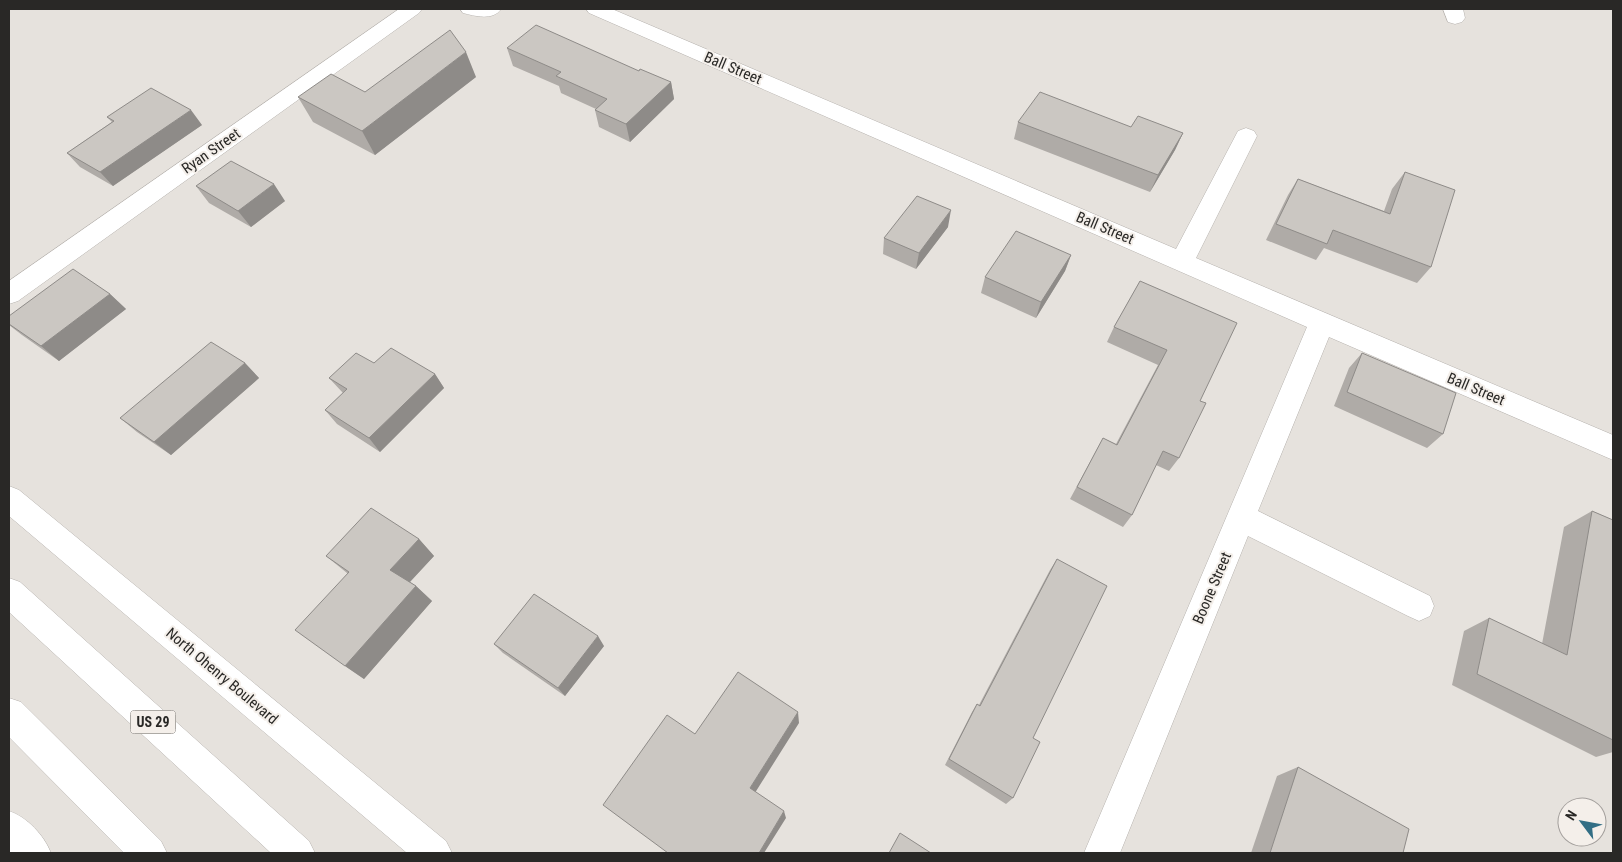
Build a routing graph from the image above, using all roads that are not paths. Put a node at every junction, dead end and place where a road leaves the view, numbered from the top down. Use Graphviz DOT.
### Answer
graph roads {
  1 [pos="412,9"];
  2 [pos="470,9"];
  3 [pos="491,9"];
  4 [pos="596,9"];
  5 [pos="1246,136"];
  6 [pos="1182,262"];
  7 [pos="9,294"];
  8 [pos="1322,322"];
  9 [pos="1613,448"];
  10 [pos="9,499"];
  11 [pos="1242,518"];
  12 [pos="9,592"];
  13 [pos="1419,606"];
  14 [pos="9,714"];
  15 [pos="9,828"];
  16 [pos="33,853"];
  17 [pos="149,853"];
  18 [pos="296,853"];
  19 [pos="434,853"];
  20 [pos="1102,853"];
  1 -- 7 [label="main road, Ryan Street"];
  2 -- 3 [label="main road"];
  4 -- 6 [label="main road, Ball Street"];
  5 -- 6 [label="main road"];
  6 -- 8 [label="main road, Ball Street"];
  8 -- 9 [label="main road, Ball Street"];
  8 -- 11 [label="main road, Boone Street"];
  10 -- 19 [label="main road, North Ohenry Boulevard"];
  11 -- 13 [label="main road"];
  11 -- 20 [label="main road, Boone Street"];
  12 -- 18 [label="main road, US 29"];
  14 -- 17 [label="main road"];
  15 -- 16 [label="main road"];
}
